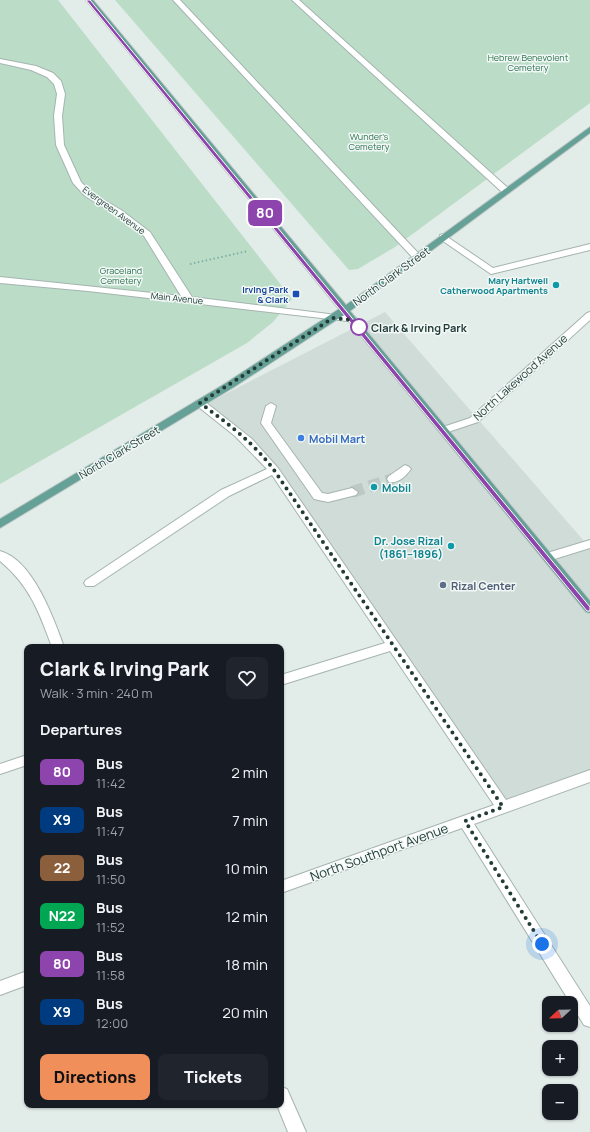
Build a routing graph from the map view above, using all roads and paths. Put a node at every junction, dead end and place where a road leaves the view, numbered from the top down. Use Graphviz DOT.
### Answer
graph roads {
  1 [pos="88,0"];
  2 [pos="176,0"];
  3 [pos="295,0"];
  4 [pos="0,61"];
  5 [pos="589,131"];
  6 [pos="506,191"];
  7 [pos="443,237"];
  8 [pos="590,247"];
  9 [pos="248,251"];
  10 [pos="417,256"];
  11 [pos="0,280"];
  12 [pos="188,299"];
  13 [pos="214,302"];
  14 [pos="345,310"];
  15 [pos="590,315"];
  16 [pos="333,318"];
  17 [pos="353,320"];
  18 [pos="200,403"];
  19 [pos="271,406"];
  20 [pos="444,430"];
  21 [pos="405,469"];
  22 [pos="274,470"];
  23 [pos="393,479"];
  24 [pos="352,492"];
  25 [pos="0,524"];
  26 [pos="590,544"];
  27 [pos="0,555"];
  28 [pos="548,558"];
  29 [pos="90,583"];
  30 [pos="590,609"];
  31 [pos="57,644"];
  32 [pos="393,645"];
  33 [pos="284,679"];
  34 [pos="24,761"];
  35 [pos="0,769"];
  36 [pos="590,776"];
  37 [pos="503,807"];
  38 [pos="465,821"];
  39 [pos="284,886"];
  40 [pos="24,979"];
  41 [pos="0,988"];
  42 [pos="590,1020"];
  43 [pos="284,1102"];
  44 [pos="297,1132"];
  1 -- 14 [label="main road"];
  2 -- 10 [label="street"];
  3 -- 6 [label="street"];
  4 -- 12 [label="street, Evergreen Avenue"];
  5 -- 6 [label="main road, North Clark Street"];
  6 -- 7 [label="main road, North Clark Street"];
  7 -- 8 [label="street"];
  7 -- 10 [label="main road, North Clark Street"];
  9 -- 13 [label="path"];
  10 -- 14 [label="main road, North Clark Street"];
  11 -- 12 [label="street, Main Avenue"];
  12 -- 13 [label="street, Main Avenue"];
  13 -- 16 [label="street, Main Avenue"];
  14 -- 16 [label="main road, North Clark Street"];
  14 -- 17 [label="main road"];
  15 -- 20 [label="street, North Lakewood Avenue"];
  16 -- 17 [label="street, Main Avenue"];
  16 -- 18 [label="main road, North Clark Street"];
  17 -- 20 [label="main road"];
  18 -- 22 [label="street"];
  18 -- 25 [label="main road, North Clark Street"];
  19 -- 24 [label="street"];
  20 -- 28 [label="main road"];
  21 -- 23 [label="street"];
  22 -- 29 [label="street"];
  22 -- 32 [label="street"];
  26 -- 28 [label="street"];
  27 -- 31 [label="street"];
  28 -- 30 [label="main road"];
  32 -- 33 [label="street"];
  32 -- 37 [label="street"];
  34 -- 35 [label="street"];
  36 -- 37 [label="street, North Southport Avenue"];
  37 -- 38 [label="street, North Southport Avenue"];
  38 -- 39 [label="street, North Southport Avenue"];
  38 -- 42 [label="street"];
  40 -- 41 [label="street"];
  43 -- 44 [label="street"];
}
